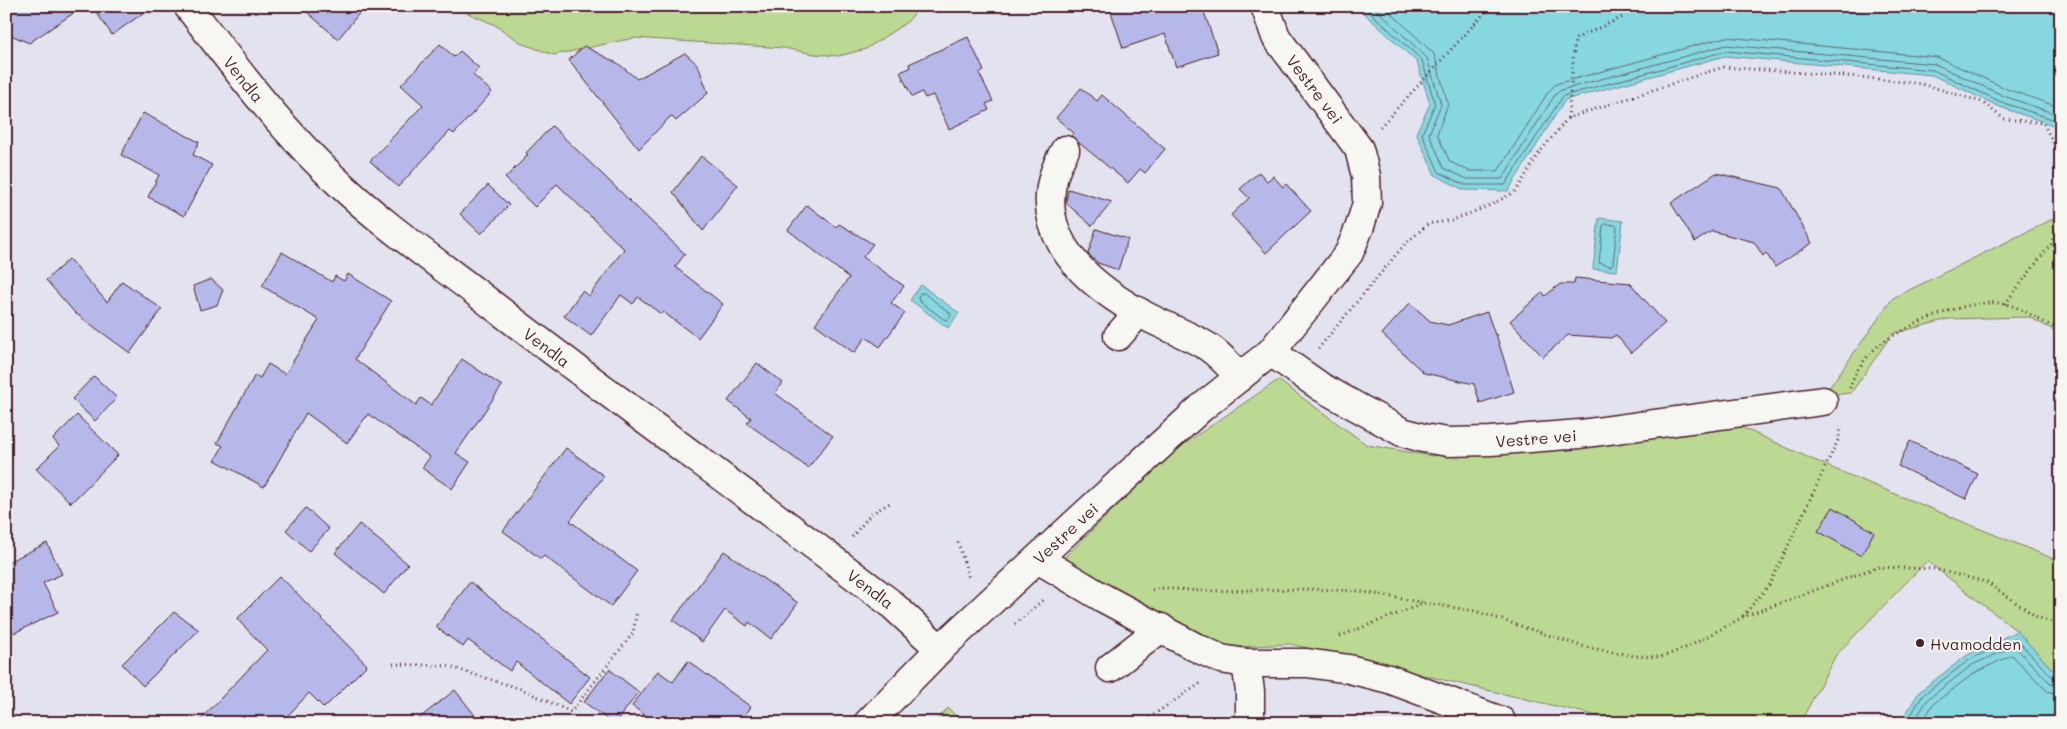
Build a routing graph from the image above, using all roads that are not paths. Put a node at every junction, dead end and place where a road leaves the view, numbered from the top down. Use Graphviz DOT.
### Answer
graph roads {
  1 [pos="188,6"];
  2 [pos="1265,6"];
  3 [pos="1065,150"];
  4 [pos="1138,312"];
  5 [pos="1118,336"];
  6 [pos="1271,352"];
  7 [pos="1240,377"];
  8 [pos="1832,410"];
  9 [pos="1038,559"];
  10 [pos="1161,628"];
  11 [pos="940,649"];
  12 [pos="1246,663"];
  13 [pos="1110,668"];
  14 [pos="1501,721"];
  15 [pos="868,723"];
  16 [pos="1250,723"];
  1 -- 11 [label="street, Vendla"];
  2 -- 6 [label="street, Vestre vei"];
  3 -- 4 [label="street"];
  4 -- 5 [label="street"];
  4 -- 7 [label="street"];
  6 -- 7 [label="street, Vestre vei"];
  6 -- 8 [label="street, Vestre vei"];
  7 -- 9 [label="street, Vestre vei"];
  9 -- 10 [label="street"];
  9 -- 11 [label="street, Vestre vei"];
  10 -- 12 [label="street"];
  10 -- 13 [label="street"];
  11 -- 15 [label="street, Vestre vei"];
  12 -- 14 [label="street"];
  12 -- 16 [label="street"];
}
